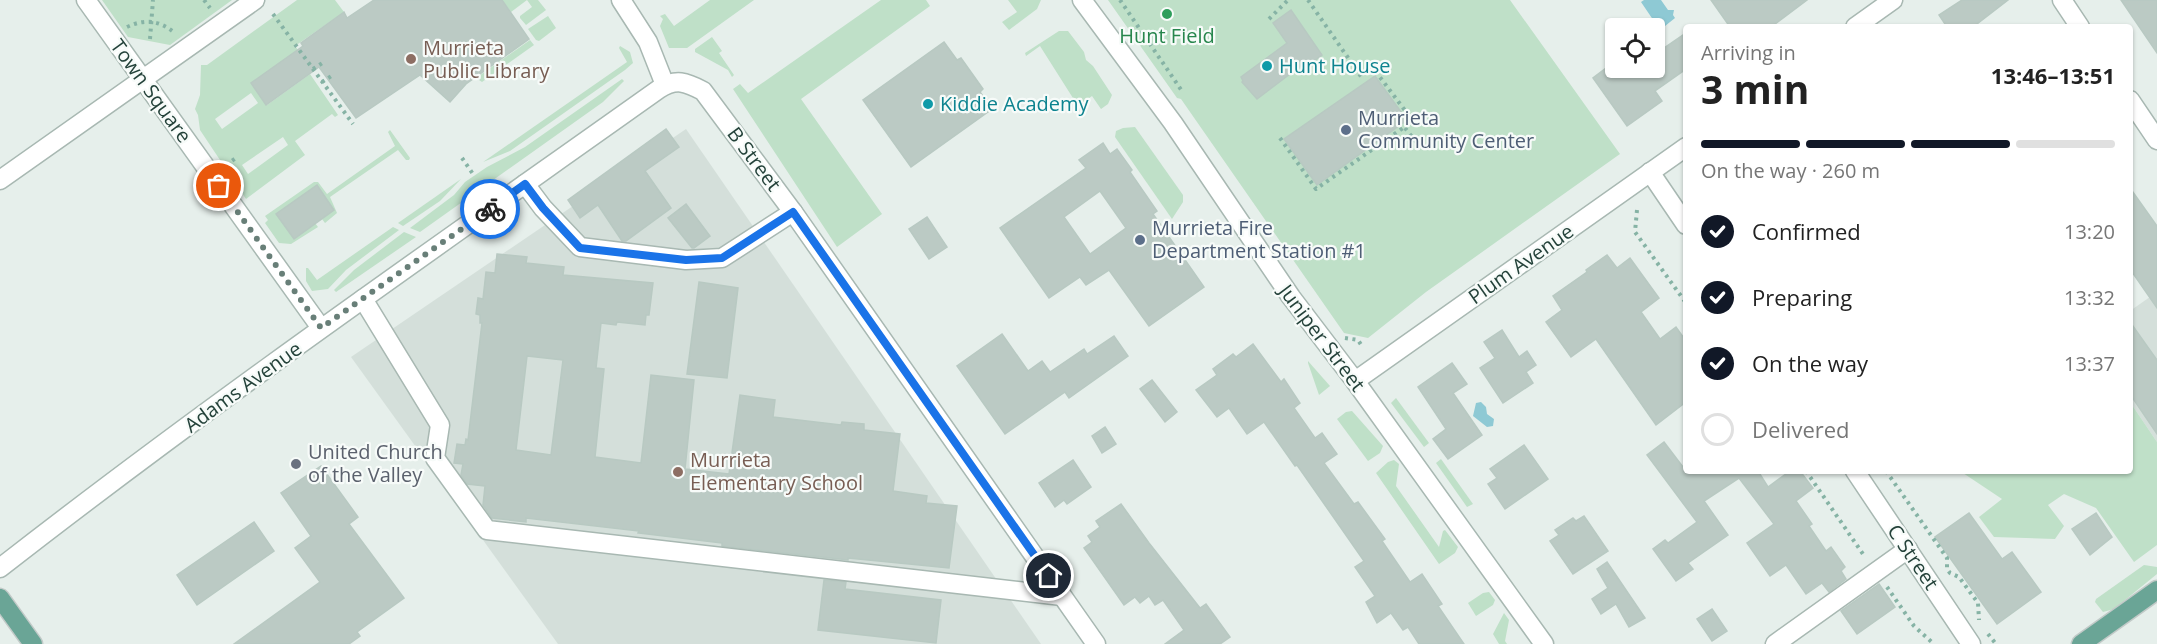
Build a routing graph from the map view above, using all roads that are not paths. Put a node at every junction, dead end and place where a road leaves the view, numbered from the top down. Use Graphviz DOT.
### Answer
graph roads {
  1 [pos="86,0"];
  2 [pos="255,0"];
  3 [pos="621,0"];
  4 [pos="1082,0"];
  5 [pos="1893,0"];
  6 [pos="2062,0"];
  7 [pos="1859,24"];
  8 [pos="2078,24"];
  9 [pos="141,80"];
  10 [pos="665,85"];
  11 [pos="2133,104"];
  12 [pos="2157,140"];
  13 [pos="1683,149"];
  14 [pos="1650,172"];
  15 [pos="0,180"];
  16 [pos="525,184"];
  17 [pos="793,212"];
  18 [pos="1683,221"];
  19 [pos="363,299"];
  20 [pos="321,328"];
  21 [pos="1355,381"];
  22 [pos="1857,474"];
  23 [pos="1908,549"];
  24 [pos="0,568"];
  25 [pos="2157,590"];
  26 [pos="1062,596"];
  27 [pos="0,598"];
  28 [pos="33,644"];
  29 [pos="1096,644"];
  30 [pos="1544,644"];
  31 [pos="1775,644"];
  32 [pos="1971,644"];
  33 [pos="2081,644"];
  1 -- 9 [label="street, Town Square"];
  2 -- 9 [label="street"];
  3 -- 10 [label="street"];
  4 -- 21 [label="street, Juniper Street"];
  5 -- 7 [label="street"];
  6 -- 8 [label="street"];
  9 -- 15 [label="street"];
  9 -- 20 [label="street, Town Square"];
  10 -- 16 [label="street, Adams Avenue"];
  10 -- 17 [label="street, B Street"];
  11 -- 12 [label="street"];
  13 -- 14 [label="street, Plum Avenue"];
  14 -- 18 [label="street"];
  14 -- 21 [label="street, Plum Avenue"];
  16 -- 17 [label="street"];
  16 -- 19 [label="street, Adams Avenue"];
  17 -- 26 [label="street, B Street"];
  19 -- 20 [label="street, Adams Avenue"];
  19 -- 26 [label="street"];
  20 -- 24 [label="street, Adams Avenue"];
  21 -- 30 [label="street, Juniper Street"];
  22 -- 23 [label="street, C Street"];
  23 -- 31 [label="street"];
  23 -- 32 [label="street, C Street"];
  25 -- 33 [label="main road"];
  26 -- 29 [label="street, B Street"];
  27 -- 28 [label="main road"];
}
